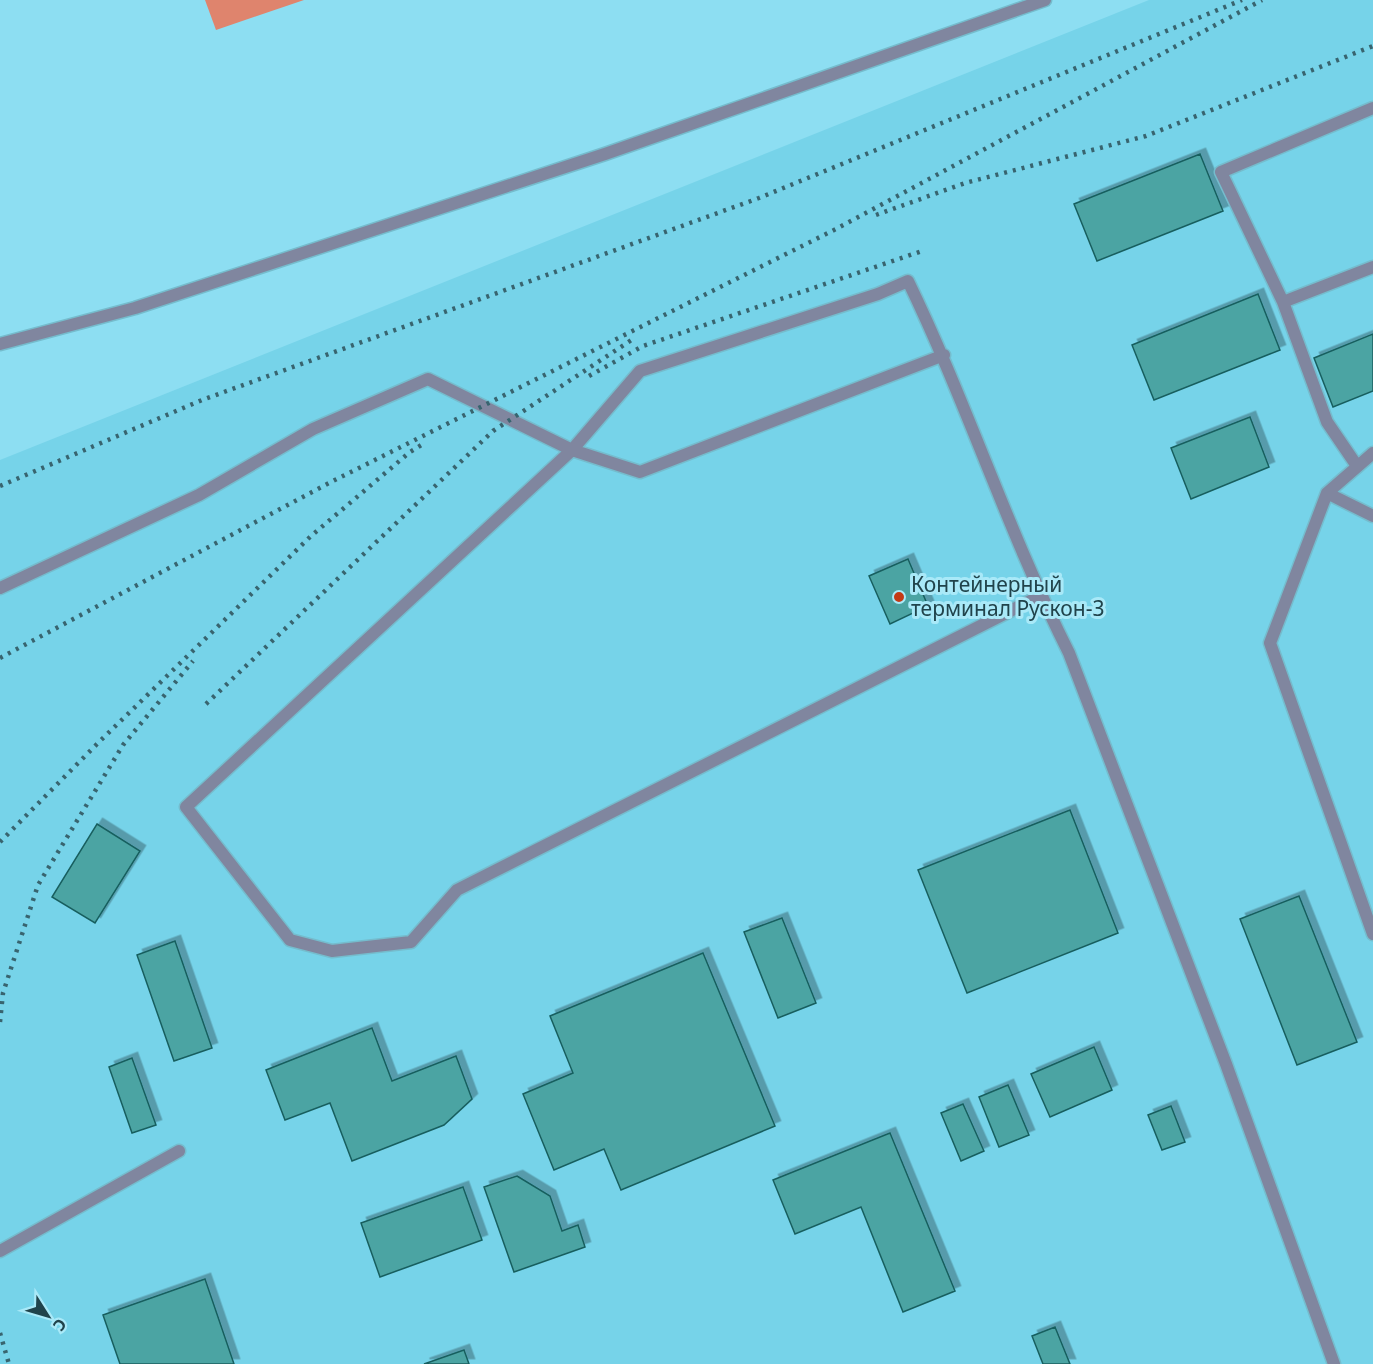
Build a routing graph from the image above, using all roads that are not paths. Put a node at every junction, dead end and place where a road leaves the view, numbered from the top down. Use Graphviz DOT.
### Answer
graph roads {
  1 [pos="1045,0"];
  2 [pos="1373,108"];
  3 [pos="1373,267"];
  4 [pos="1283,302"];
  5 [pos="0,344"];
  6 [pos="944,355"];
  7 [pos="572,450"];
  8 [pos="1373,453"];
  9 [pos="1357,466"];
  10 [pos="1327,492"];
  11 [pos="1373,516"];
  12 [pos="0,588"];
  13 [pos="1040,596"];
  14 [pos="1373,934"];
  15 [pos="179,1151"];
  16 [pos="0,1251"];
  17 [pos="1334,1364"];
  1 -- 5 [label="street"];
  2 -- 4 [label="street"];
  3 -- 4 [label="street"];
  4 -- 9 [label="street"];
  6 -- 7 [label="street"];
  6 -- 7 [label="street"];
  6 -- 13 [label="street"];
  7 -- 12 [label="street"];
  7 -- 13 [label="street"];
  8 -- 9 [label="street"];
  9 -- 10 [label="street"];
  10 -- 11 [label="street"];
  10 -- 14 [label="street"];
  13 -- 17 [label="street"];
  15 -- 16 [label="street"];
}
